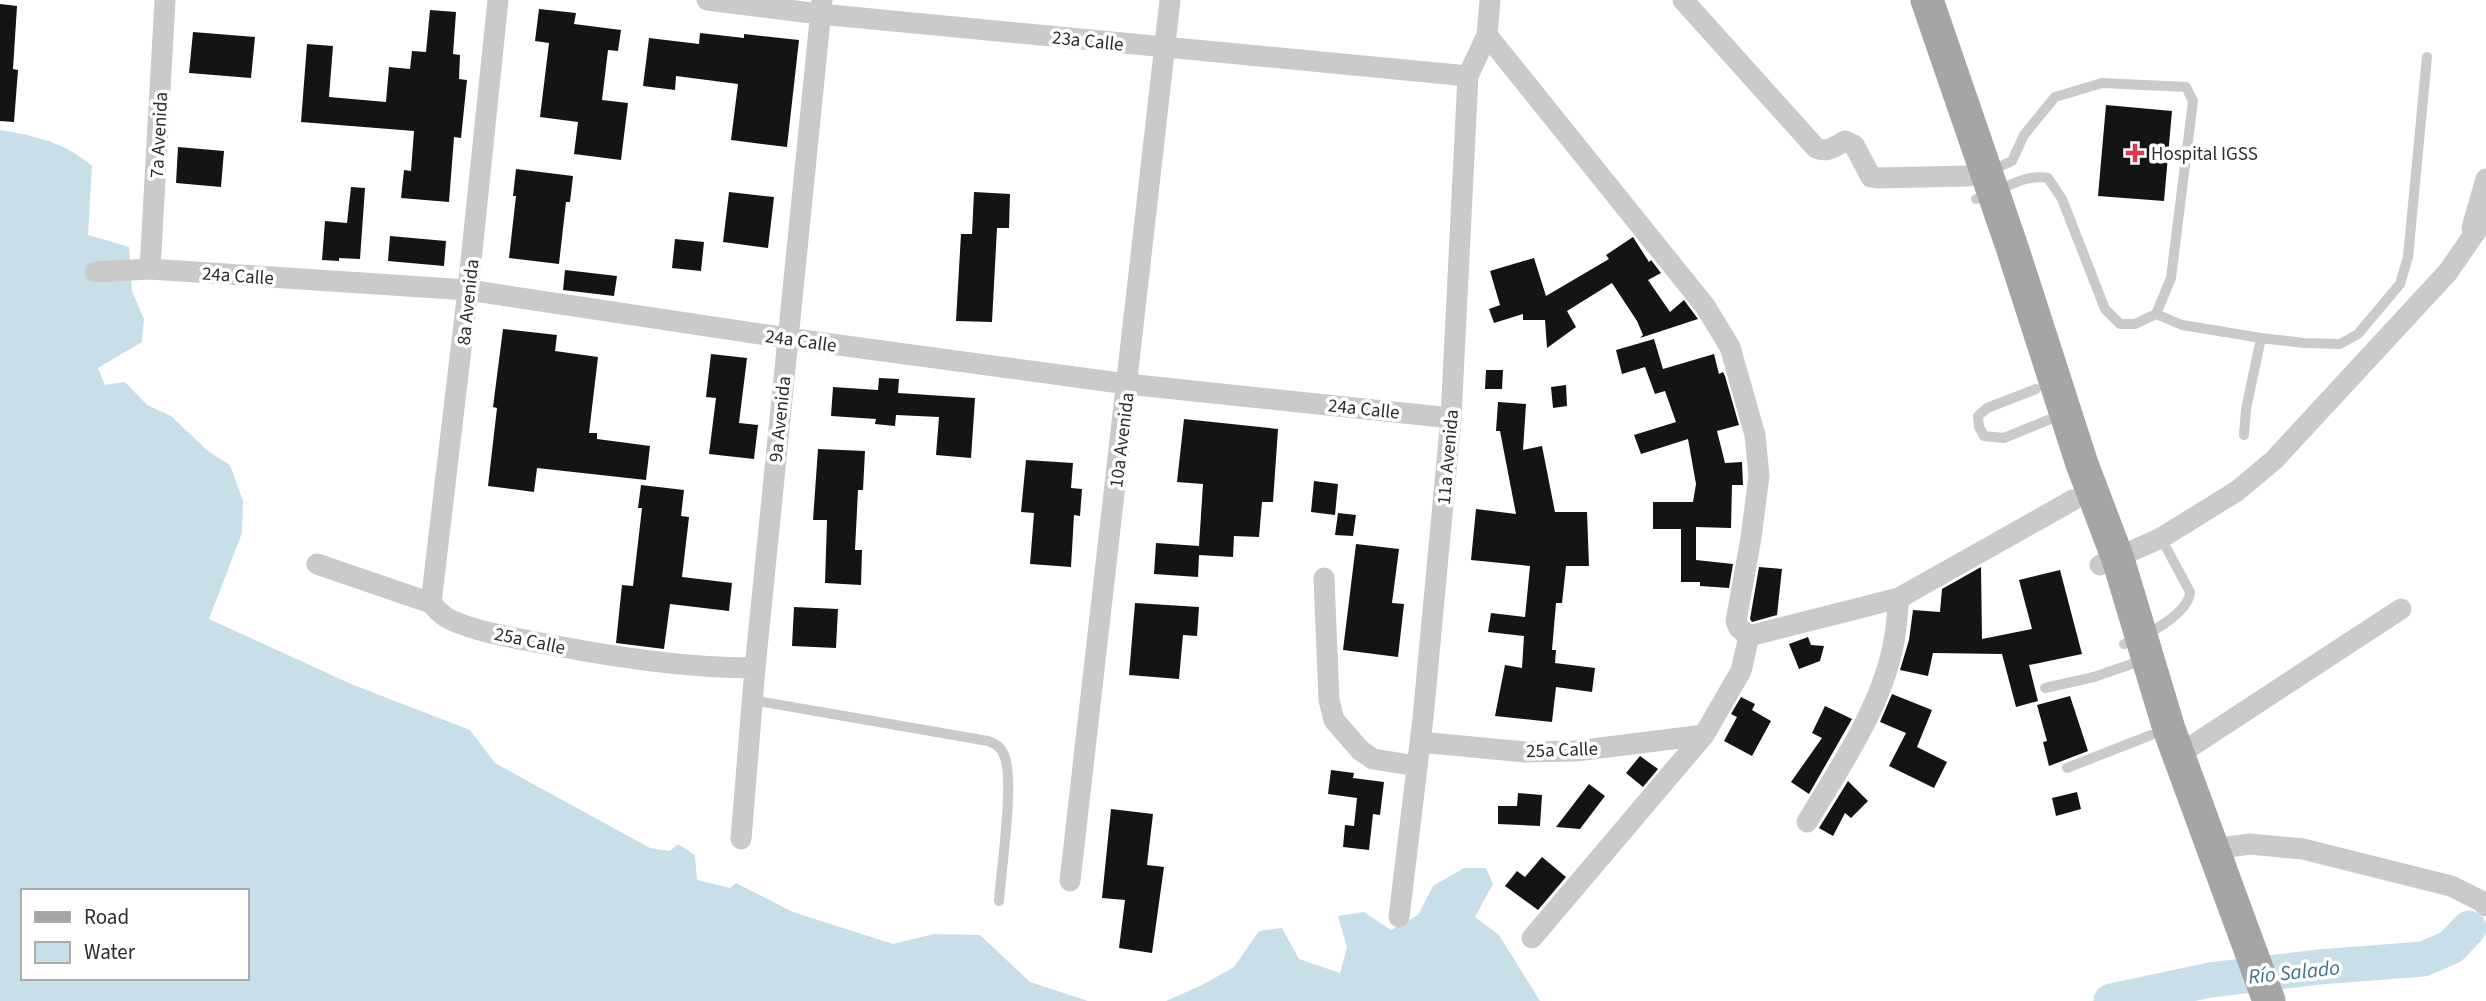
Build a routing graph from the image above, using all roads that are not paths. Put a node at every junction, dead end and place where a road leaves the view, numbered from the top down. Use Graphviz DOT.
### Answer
graph roads {
  1 [pos="165,0"];
  2 [pos="498,0"];
  3 [pos="707,0"];
  4 [pos="1170,0"];
  5 [pos="1490,0"];
  6 [pos="1683,0"];
  7 [pos="1907,0"];
  8 [pos="1927,0"];
  9 [pos="821,7"];
  10 [pos="1487,35"];
  11 [pos="1165,48"];
  12 [pos="2427,57"];
  13 [pos="1468,76"];
  14 [pos="2486,179"];
  15 [pos="1981,186"];
  16 [pos="2486,217"];
  17 [pos="2464,250"];
  18 [pos="150,270"];
  19 [pos="95,272"];
  20 [pos="468,290"];
  21 [pos="2156,314"];
  22 [pos="787,338"];
  23 [pos="2261,338"];
  24 [pos="1127,384"];
  25 [pos="2036,389"];
  26 [pos="1451,418"];
  27 [pos="2048,420"];
  28 [pos="2244,435"];
  29 [pos="2073,500"];
  30 [pos="2161,538"];
  31 [pos="2109,562"];
  32 [pos="317,564"];
  33 [pos="1324,578"];
  34 [pos="1899,598"];
  35 [pos="431,603"];
  36 [pos="2401,609"];
  37 [pos="1749,636"];
  38 [pos="2136,651"];
  39 [pos="755,668"];
  40 [pos="2045,688"];
  41 [pos="752,700"];
  42 [pos="1704,735"];
  43 [pos="2151,735"];
  44 [pos="1420,743"];
  45 [pos="2178,755"];
  46 [pos="1417,766"];
  47 [pos="2067,768"];
  48 [pos="1807,822"];
  49 [pos="741,839"];
  50 [pos="2214,849"];
  51 [pos="1070,881"];
  52 [pos="999,901"];
  53 [pos="2486,906"];
  54 [pos="1399,917"];
  55 [pos="1532,938"];
  56 [pos="2248,981"];
  57 [pos="2269,1001"];
  1 -- 18 [label="street, 7a Avenida"];
  2 -- 20 [label="street, 8a Avenida"];
  3 -- 9 [label="street, 23a Calle"];
  4 -- 11 [label="street, 10a Avenida"];
  5 -- 10 [label="street, 11a Avenida"];
  6 -- 15 [label="street"];
  7 -- 15 [label="main road"];
  8 -- 15 [label="main road"];
  9 -- 11 [label="street, 23a Calle"];
  9 -- 22 [label="street, 9a Avenida"];
  10 -- 13 [label="street, 11a Avenida"];
  10 -- 37 [label="street"];
  11 -- 13 [label="street, 23a Calle"];
  11 -- 24 [label="street, 10a Avenida"];
  12 -- 23 [label="lane"];
  13 -- 26 [label="street, 11a Avenida"];
  14 -- 17 [label="street"];
  15 -- 21 [label="lane"];
  15 -- 21 [label="lane"];
  15 -- 25 [label="main road"];
  15 -- 31 [label="main road"];
  16 -- 17 [label="street"];
  17 -- 30 [label="street"];
  18 -- 19 [label="street, 24a Calle"];
  18 -- 20 [label="street, 24a Calle"];
  20 -- 22 [label="street, 24a Calle"];
  20 -- 35 [label="street, 8a Avenida"];
  21 -- 23 [label="lane"];
  22 -- 24 [label="street, 24a Calle"];
  22 -- 39 [label="street, 9a Avenida"];
  23 -- 28 [label="lane"];
  24 -- 26 [label="street, 24a Calle"];
  24 -- 51 [label="street, 10a Avenida"];
  25 -- 27 [label="main road"];
  25 -- 27 [label="lane"];
  26 -- 44 [label="street, 11a Avenida"];
  27 -- 29 [label="main road"];
  29 -- 31 [label="main road"];
  29 -- 34 [label="street"];
  30 -- 31 [label="street"];
  30 -- 38 [label="lane"];
  31 -- 38 [label="main road"];
  32 -- 35 [label="street, 25a Calle"];
  33 -- 46 [label="street"];
  34 -- 37 [label="street"];
  34 -- 48 [label="street"];
  35 -- 39 [label="street, 25a Calle"];
  36 -- 45 [label="street"];
  37 -- 42 [label="street"];
  38 -- 40 [label="lane"];
  38 -- 43 [label="main road"];
  38 -- 45 [label="main road"];
  39 -- 41 [label="street, 9a Avenida"];
  41 -- 49 [label="street, 9a Avenida"];
  41 -- 52 [label="lane"];
  42 -- 44 [label="street, 25a Calle"];
  42 -- 55 [label="street"];
  43 -- 47 [label="lane"];
  43 -- 56 [label="main road"];
  44 -- 46 [label="street, 11a Avenida"];
  45 -- 50 [label="main road"];
  46 -- 54 [label="street, 11a Avenida"];
  50 -- 53 [label="street"];
  50 -- 56 [label="main road"];
  56 -- 57 [label="main road"];
}
